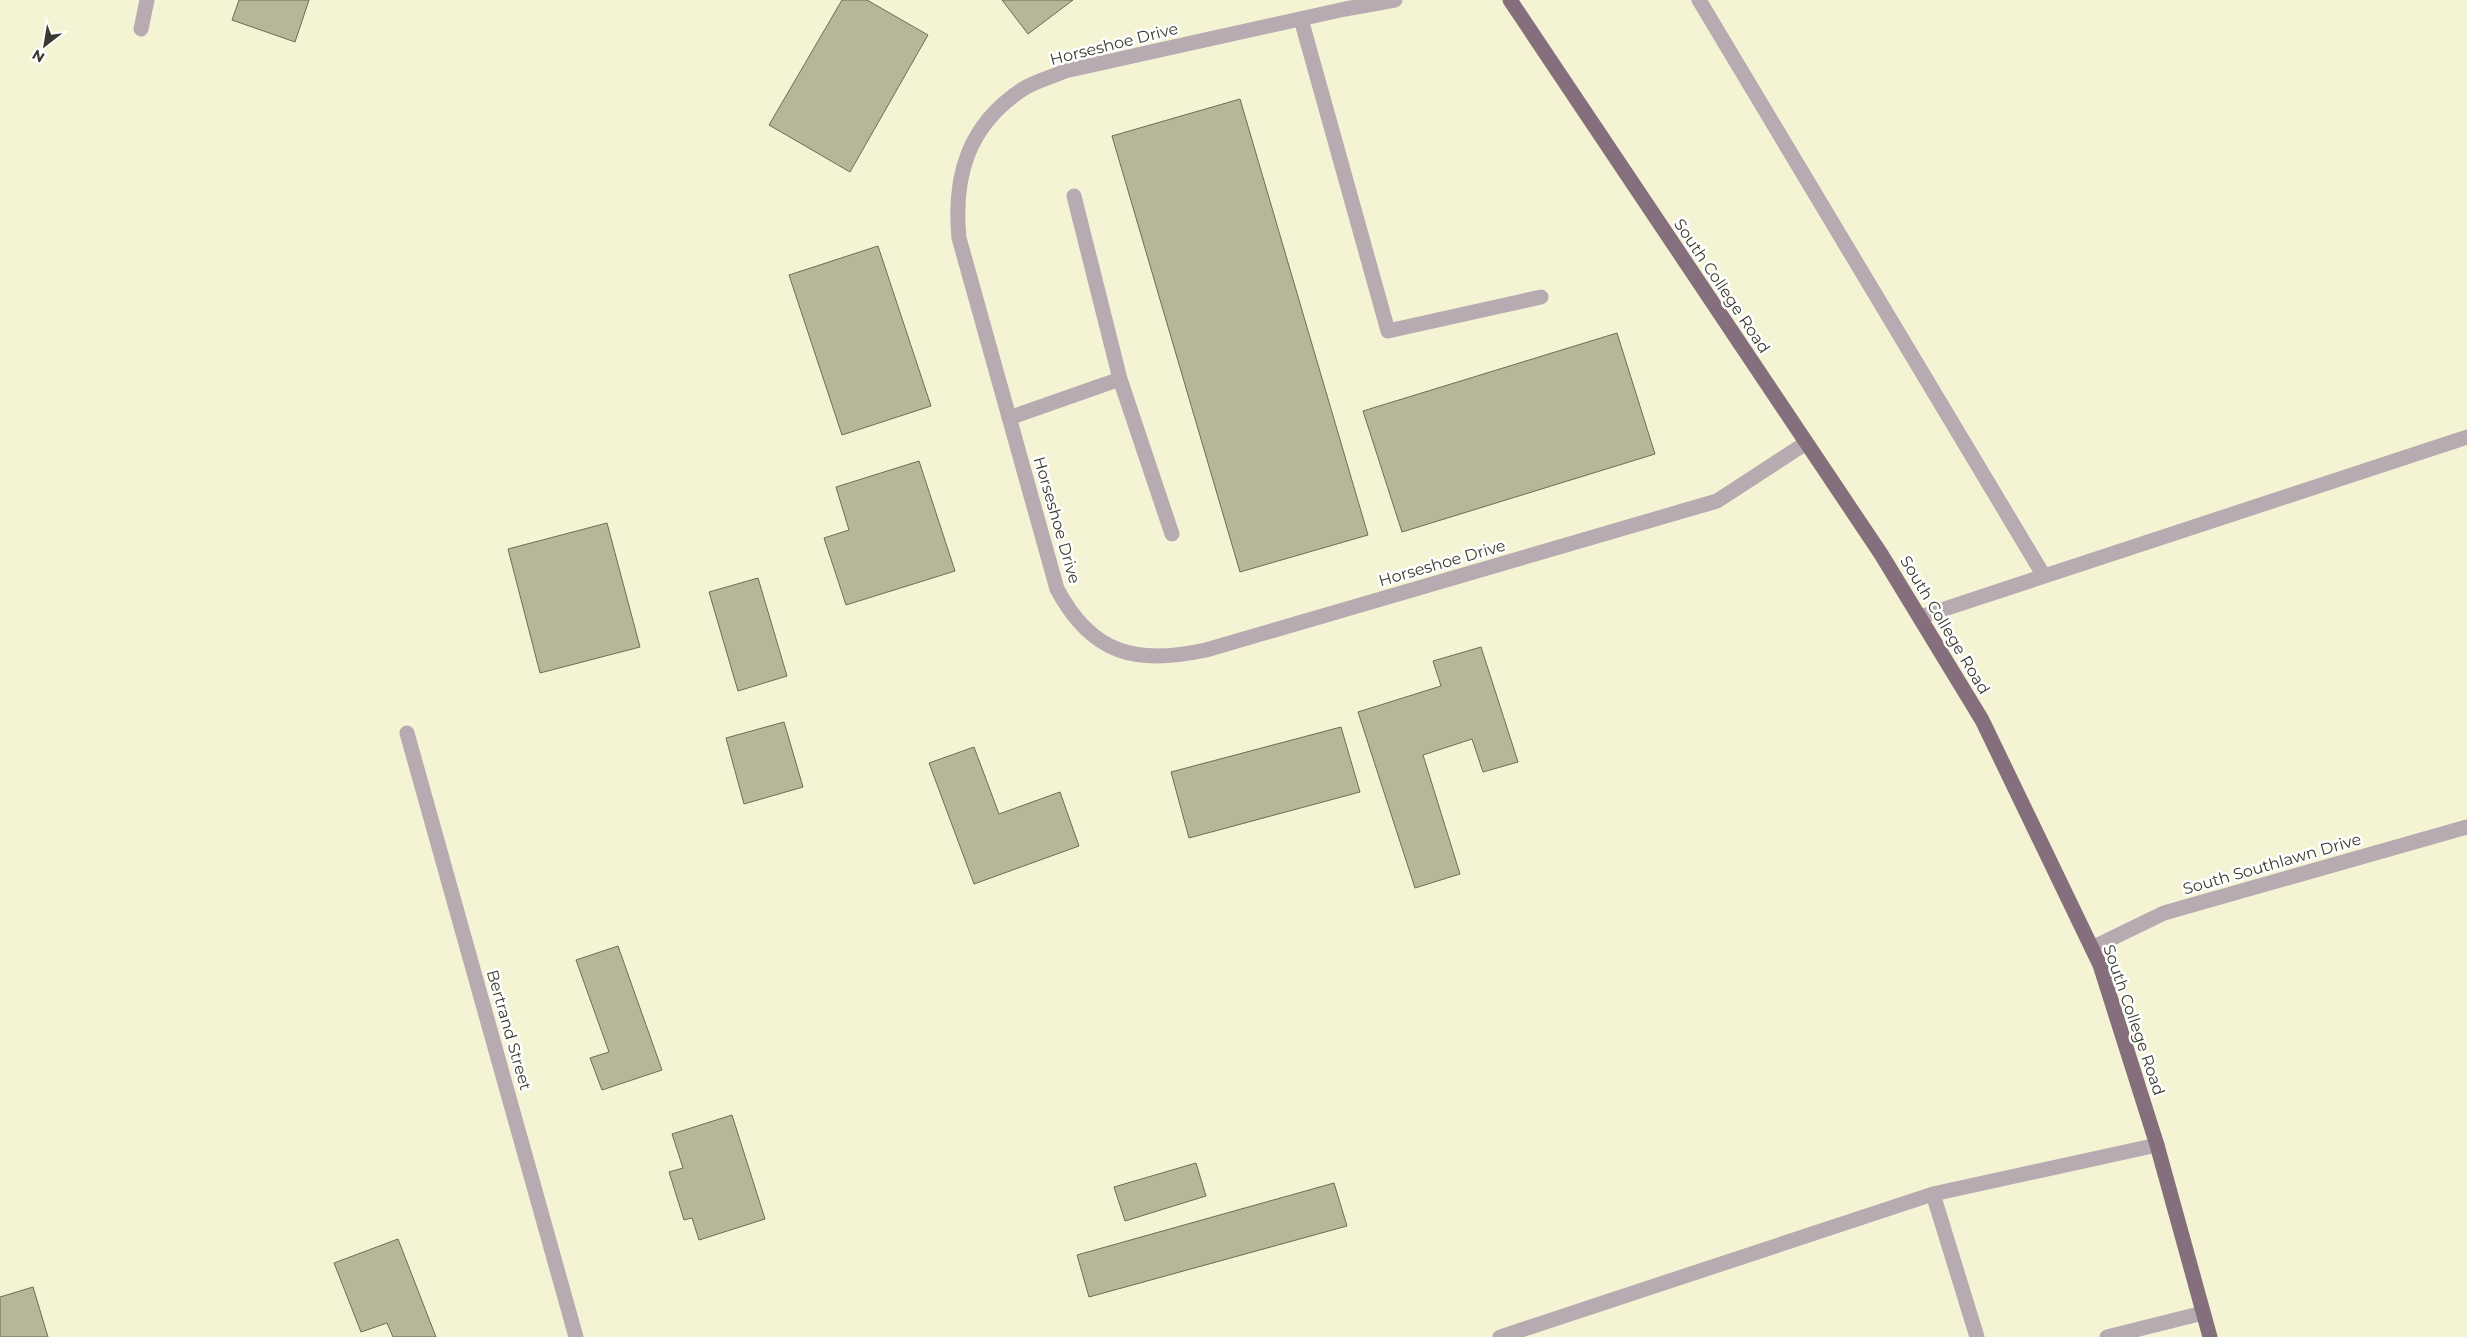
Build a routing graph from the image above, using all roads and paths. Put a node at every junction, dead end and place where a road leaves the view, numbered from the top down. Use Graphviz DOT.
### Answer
graph roads {
  1 [pos="147,0"];
  2 [pos="1394,0"];
  3 [pos="1510,0"];
  4 [pos="1699,0"];
  5 [pos="1301,19"];
  6 [pos="141,29"];
  7 [pos="1074,196"];
  8 [pos="1541,297"];
  9 [pos="1120,379"];
  10 [pos="1009,418"];
  11 [pos="2467,437"];
  12 [pos="1806,442"];
  13 [pos="1172,534"];
  14 [pos="2044,576"];
  15 [pos="1920,617"];
  16 [pos="408,733"];
  17 [pos="2467,827"];
  18 [pos="2092,948"];
  19 [pos="2157,1145"];
  20 [pos="1933,1194"];
  21 [pos="2203,1313"];
  22 [pos="576,1337"];
  23 [pos="1500,1337"];
  24 [pos="1977,1337"];
  25 [pos="2107,1337"];
  26 [pos="2210,1337"];
  1 -- 6 [label="street"];
  2 -- 5 [label="street, Horseshoe Drive"];
  3 -- 12 [label="main road, South College Road"];
  4 -- 14 [label="street"];
  5 -- 8 [label="street"];
  5 -- 10 [label="street, Horseshoe Drive"];
  7 -- 9 [label="street"];
  9 -- 10 [label="street"];
  9 -- 13 [label="street"];
  10 -- 12 [label="street, Horseshoe Drive"];
  11 -- 14 [label="street"];
  12 -- 15 [label="main road, South College Road"];
  14 -- 15 [label="street"];
  15 -- 18 [label="main road, South College Road"];
  16 -- 22 [label="street, Bertrand Street"];
  17 -- 18 [label="street, South Southlawn Drive"];
  18 -- 19 [label="main road, South College Road"];
  19 -- 20 [label="street"];
  19 -- 21 [label="main road, South College Road"];
  20 -- 23 [label="street"];
  20 -- 24 [label="street"];
  21 -- 25 [label="street"];
  21 -- 26 [label="main road, South College Road"];
}
